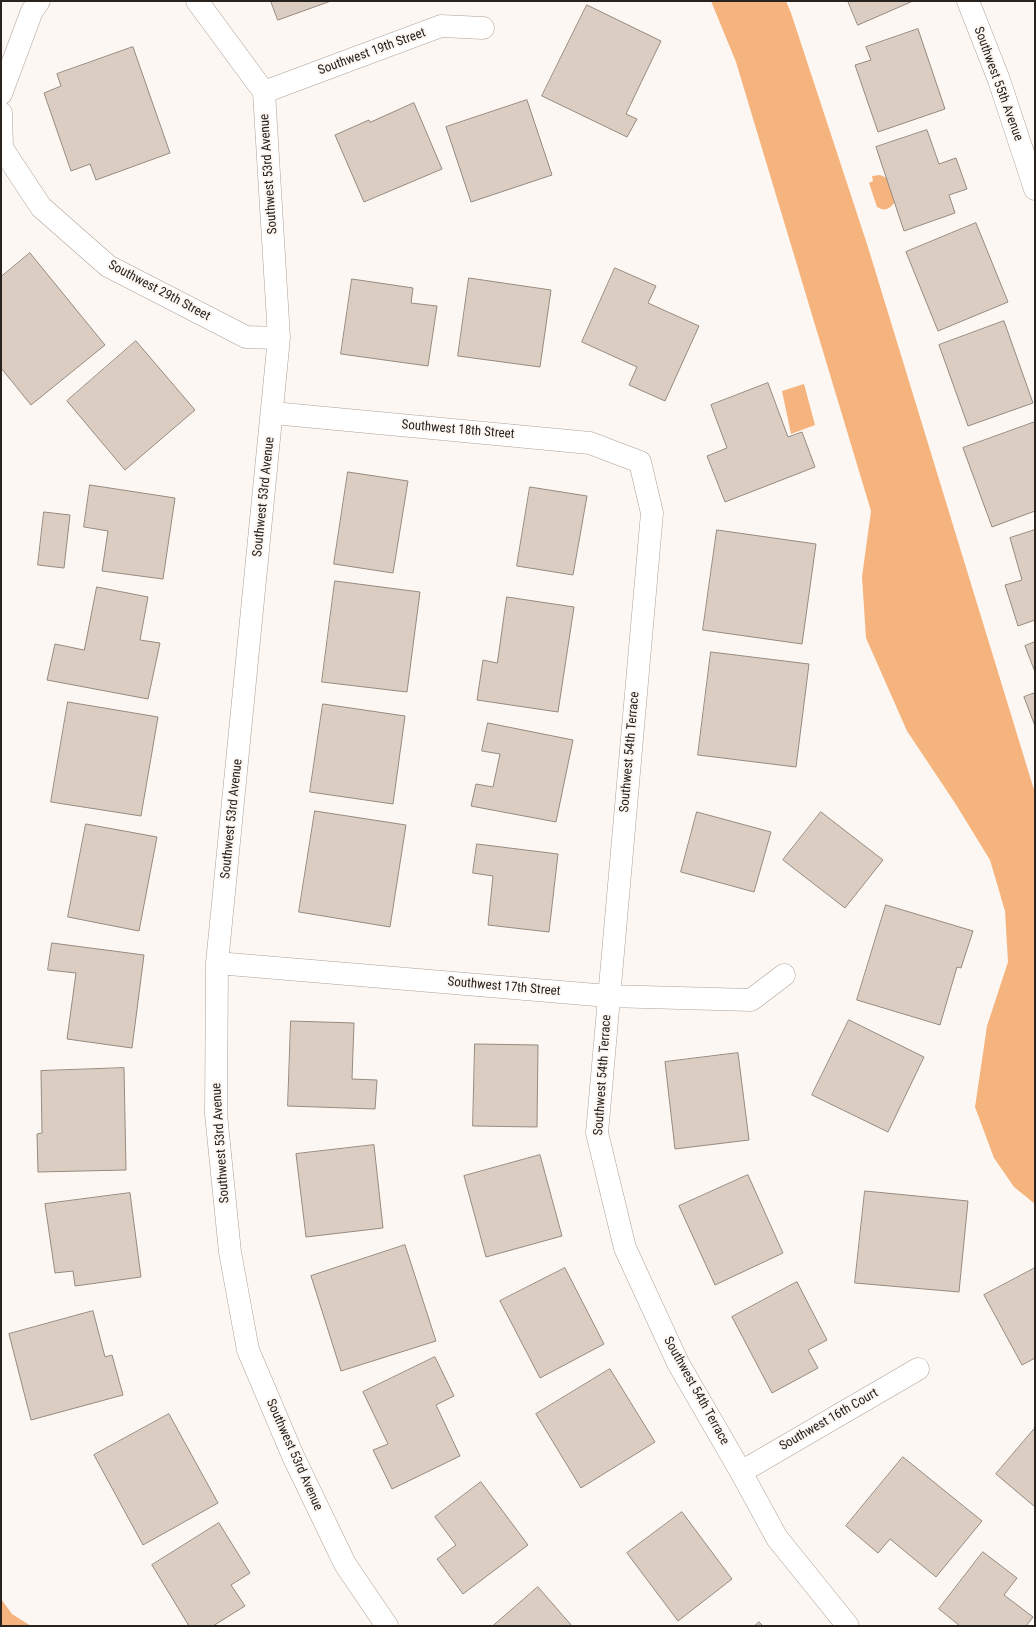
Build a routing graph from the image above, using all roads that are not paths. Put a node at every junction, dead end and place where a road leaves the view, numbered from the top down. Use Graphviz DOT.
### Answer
graph roads {
  1 [pos="38,1"];
  2 [pos="197,1"];
  3 [pos="968,1"];
  4 [pos="483,28"];
  5 [pos="264,92"];
  6 [pos="1,94"];
  7 [pos="1,113"];
  8 [pos="1035,190"];
  9 [pos="279,338"];
  10 [pos="273,413"];
  11 [pos="640,462"];
  12 [pos="217,963"];
  13 [pos="784,975"];
  14 [pos="608,996"];
  15 [pos="918,1369"];
  16 [pos="741,1472"];
  17 [pos="387,1626"];
  18 [pos="848,1626"];
  1 -- 6 [label="street"];
  2 -- 5 [label="street"];
  3 -- 8 [label="street, Southwest 55th Avenue"];
  4 -- 5 [label="street, Southwest 19th Street"];
  5 -- 9 [label="street, Southwest 53rd Avenue"];
  7 -- 9 [label="street, Southwest 29th Street"];
  9 -- 10 [label="street, Southwest 53rd Avenue"];
  10 -- 11 [label="street, Southwest 18th Street"];
  10 -- 12 [label="street, Southwest 53rd Avenue"];
  11 -- 14 [label="street, Southwest 54th Terrace"];
  12 -- 14 [label="street, Southwest 17th Street"];
  12 -- 17 [label="street, Southwest 53rd Avenue"];
  13 -- 14 [label="street, Southwest 17th Street"];
  14 -- 16 [label="street, Southwest 54th Terrace"];
  15 -- 16 [label="street, Southwest 16th Court"];
  16 -- 18 [label="street, Southwest 54th Terrace"];
}
